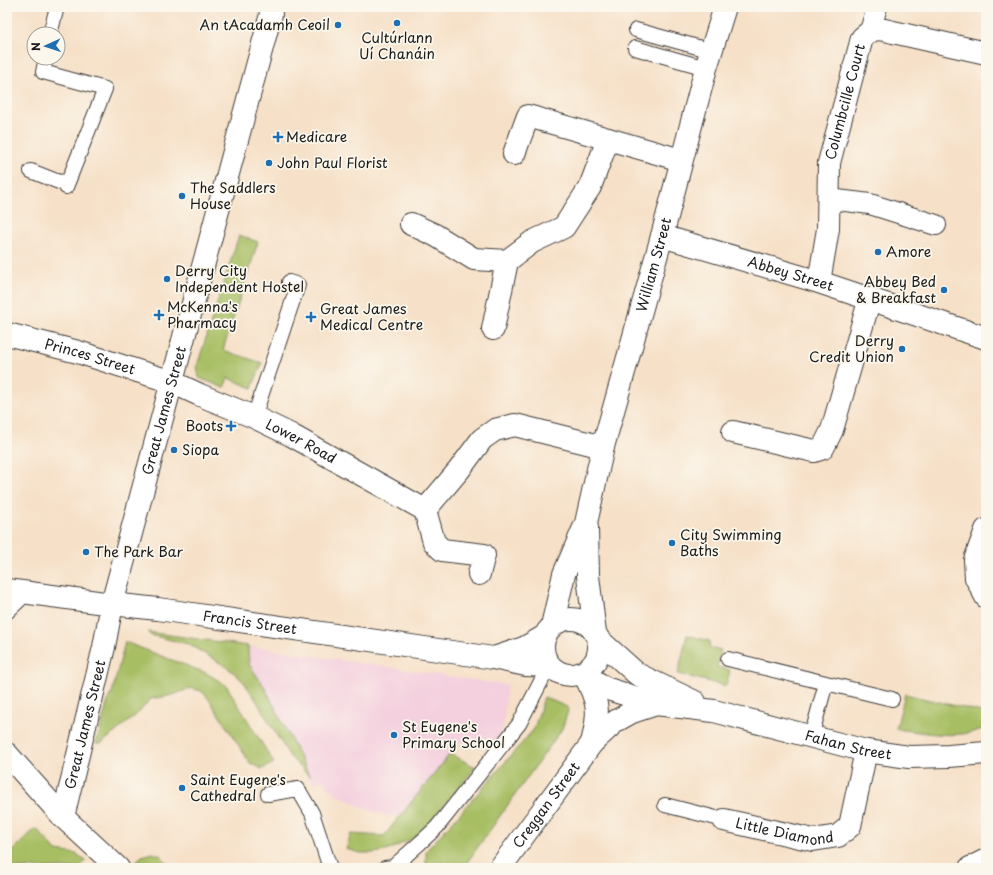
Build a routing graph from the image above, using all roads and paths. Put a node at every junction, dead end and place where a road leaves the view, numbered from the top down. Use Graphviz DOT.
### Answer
graph roads {
  1 [pos="57,7"];
  2 [pos="270,7"];
  3 [pos="725,7"];
  4 [pos="877,7"];
  5 [pos="52,26"];
  6 [pos="636,30"];
  7 [pos="870,31"];
  8 [pos="635,48"];
  9 [pos="986,53"];
  10 [pos="709,60"];
  11 [pos="44,66"];
  12 [pos="608,139"];
  13 [pos="514,154"];
  14 [pos="681,160"];
  15 [pos="32,171"];
  16 [pos="829,199"];
  17 [pos="411,224"];
  18 [pos="936,225"];
  19 [pos="662,236"];
  20 [pos="507,261"];
  21 [pos="289,282"];
  22 [pos="819,282"];
  23 [pos="870,298"];
  24 [pos="493,329"];
  25 [pos="7,334"];
  26 [pos="986,338"];
  27 [pos="172,382"];
  28 [pos="254,417"];
  29 [pos="733,432"];
  30 [pos="603,447"];
  31 [pos="425,510"];
  32 [pos="586,523"];
  33 [pos="986,530"];
  34 [pos="479,574"];
  35 [pos="7,590"];
  36 [pos="28,592"];
  37 [pos="986,597"];
  38 [pos="112,604"];
  39 [pos="7,612"];
  40 [pos="548,631"];
  41 [pos="596,636"];
  42 [pos="493,658"];
  43 [pos="728,659"];
  44 [pos="549,666"];
  45 [pos="583,673"];
  46 [pos="826,683"];
  47 [pos="892,699"];
  48 [pos="656,704"];
  49 [pos="714,711"];
  50 [pos="811,737"];
  51 [pos="592,743"];
  52 [pos="866,751"];
  53 [pos="986,753"];
  54 [pos="7,754"];
  55 [pos="268,794"];
  56 [pos="665,805"];
  57 [pos="63,817"];
  58 [pos="724,820"];
  59 [pos="986,860"];
  60 [pos="118,868"];
  61 [pos="330,868"];
  62 [pos="385,868"];
  63 [pos="500,868"];
  64 [pos="970,868"];
  1 -- 5 [label="lane"];
  2 -- 27 [label="main road, Great James Street"];
  3 -- 10 [label="main road, William Street"];
  4 -- 7 [label="street"];
  6 -- 10 [label="lane"];
  7 -- 9 [label="main road, Columbcille Court"];
  7 -- 16 [label="main road, Columbcille Court"];
  8 -- 10 [label="lane"];
  10 -- 14 [label="main road, William Street"];
  11 -- 15 [label="lane"];
  12 -- 13 [label="main road"];
  12 -- 14 [label="main road"];
  12 -- 20 [label="main road"];
  14 -- 19 [label="main road, William Street"];
  16 -- 18 [label="street"];
  16 -- 22 [label="main road, Columbcille Court"];
  17 -- 20 [label="main road"];
  19 -- 22 [label="main road, Abbey Street"];
  19 -- 30 [label="main road, William Street"];
  20 -- 24 [label="main road"];
  21 -- 28 [label="lane"];
  22 -- 23 [label="main road, Abbey Street"];
  23 -- 26 [label="main road, Abbey Street"];
  23 -- 29 [label="main road"];
  25 -- 27 [label="main road, Princes Street"];
  27 -- 28 [label="main road, Lower Road"];
  27 -- 38 [label="main road, Great James Street"];
  28 -- 31 [label="main road, Lower Road"];
  30 -- 31 [label="main road"];
  30 -- 32 [label="main road, William Street"];
  31 -- 34 [label="main road"];
  32 -- 40 [label="main road, William Street"];
  32 -- 41 [label="main road, William Street"];
  33 -- 37 [label="main road"];
  35 -- 36 [label="main road, Francis Street"];
  36 -- 38 [label="main road, Francis Street"];
  36 -- 39 [label="lane"];
  38 -- 42 [label="main road, Francis Street"];
  38 -- 57 [label="main road, Great James Street"];
  40 -- 41 [label="main road"];
  40 -- 42 [label="main road, Francis Street"];
  40 -- 44 [label="main road"];
  41 -- 45 [label="main road"];
  41 -- 49 [label="main road, Fahan Street"];
  42 -- 44 [label="main road, Francis Street"];
  43 -- 46 [label="lane"];
  44 -- 45 [label="main road"];
  44 -- 62 [label="lane"];
  45 -- 48 [label="main road, Fahan Street"];
  45 -- 51 [label="main road, Creggan Street"];
  46 -- 47 [label="lane"];
  46 -- 50 [label="lane"];
  48 -- 49 [label="main road, Fahan Street"];
  48 -- 51 [label="main road, Creggan Street"];
  49 -- 50 [label="main road, Fahan Street"];
  50 -- 52 [label="main road, Fahan Street"];
  51 -- 63 [label="main road, Creggan Street"];
  52 -- 53 [label="main road, Fahan Street"];
  52 -- 58 [label="main road, Little Diamond"];
  54 -- 57 [label="main road"];
  55 -- 61 [label="lane"];
  56 -- 58 [label="lane, Little Diamond"];
  57 -- 60 [label="main road"];
  59 -- 64 [label="main road"];
}
